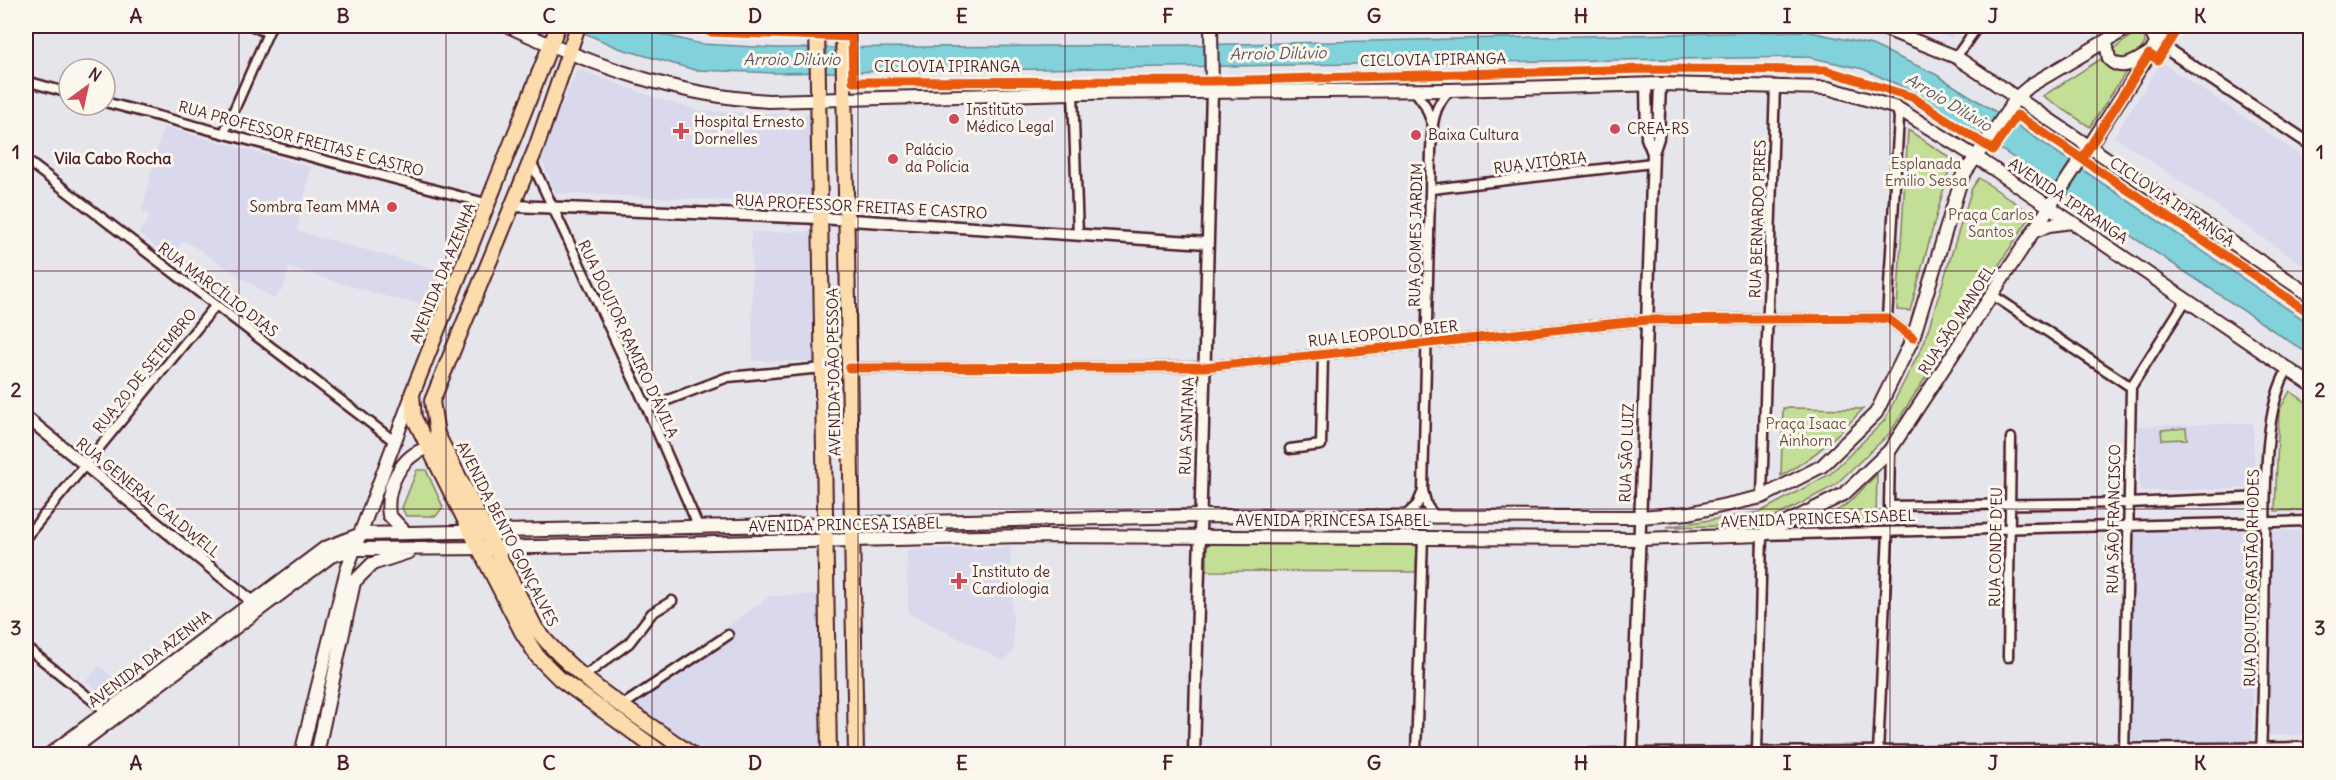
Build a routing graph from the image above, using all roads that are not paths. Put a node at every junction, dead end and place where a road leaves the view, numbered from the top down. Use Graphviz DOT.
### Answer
graph roads {
  1 [pos="253,26"];
  2 [pos="508,26"];
  3 [pos="817,26"];
  4 [pos="843,26"];
  5 [pos="1878,26"];
  6 [pos="1978,26"];
  7 [pos="2131,26"];
  8 [pos="2151,26"];
  9 [pos="2168,26"];
  10 [pos="557,28"];
  11 [pos="1211,28"];
  12 [pos="270,29"];
  13 [pos="575,31"];
  14 [pos="2106,42"];
  15 [pos="2156,42"];
  16 [pos="551,45"];
  17 [pos="568,53"];
  18 [pos="2149,54"];
  19 [pos="1956,57"];
  20 [pos="26,81"];
  21 [pos="1646,84"];
  22 [pos="1660,84"];
  23 [pos="1775,86"];
  24 [pos="57,90"];
  25 [pos="1414,90"];
  26 [pos="1450,90"];
  27 [pos="1212,91"];
  28 [pos="1073,93"];
  29 [pos="2018,96"];
  30 [pos="819,100"];
  31 [pos="845,100"];
  32 [pos="117,105"];
  33 [pos="1897,108"];
  34 [pos="1432,124"];
  35 [pos="224,133"];
  36 [pos="2310,144"];
  37 [pos="2091,146"];
  38 [pos="1976,157"];
  39 [pos="1653,158"];
  40 [pos="26,160"];
  41 [pos="531,161"];
  42 [pos="1432,189"];
  43 [pos="489,204"];
  44 [pos="512,206"];
  45 [pos="2050,208"];
  46 [pos="553,210"];
  47 [pos="820,218"];
  48 [pos="846,221"];
  49 [pos="2072,222"];
  50 [pos="2034,231"];
  51 [pos="1078,235"];
  52 [pos="1207,243"];
  53 [pos="1991,294"];
  54 [pos="2310,295"];
  55 [pos="2187,300"];
  56 [pos="216,305"];
  57 [pos="1887,318"];
  58 [pos="1768,319"];
  59 [pos="1647,320"];
  60 [pos="1913,338"];
  61 [pos="1427,345"];
  62 [pos="1323,355"];
  63 [pos="1204,367"];
  64 [pos="823,368"];
  65 [pos="849,368"];
  66 [pos="2288,369"];
  67 [pos="2310,384"];
  68 [pos="2131,387"];
  69 [pos="412,394"];
  70 [pos="647,408"];
  71 [pos="26,417"];
  72 [pos="2011,438"];
  73 [pos="394,441"];
  74 [pos="428,448"];
  75 [pos="1290,449"];
  76 [pos="1890,450"];
  77 [pos="84,466"];
  78 [pos="1423,491"];
  79 [pos="1762,497"];
  80 [pos="2265,497"];
  81 [pos="2128,503"];
  82 [pos="2011,504"];
  83 [pos="1200,516"];
  84 [pos="1405,516"];
  85 [pos="1436,517"];
  86 [pos="1640,518"];
  87 [pos="2310,520"];
  88 [pos="851,522"];
  89 [pos="2265,522"];
  90 [pos="826,523"];
  91 [pos="2127,527"];
  92 [pos="699,528"];
  93 [pos="2010,529"];
  94 [pos="404,531"];
  95 [pos="470,531"];
  96 [pos="486,531"];
  97 [pos="1888,532"];
  98 [pos="361,534"];
  99 [pos="1200,535"];
  100 [pos="1762,535"];
  101 [pos="1423,536"];
  102 [pos="26,537"];
  103 [pos="851,539"];
  104 [pos="1640,539"];
  105 [pos="826,540"];
  106 [pos="421,548"];
  107 [pos="479,548"];
  108 [pos="494,548"];
  109 [pos="355,549"];
  110 [pos="672,601"];
  111 [pos="253,602"];
  112 [pos="728,635"];
  113 [pos="26,647"];
  114 [pos="2008,657"];
  115 [pos="583,677"];
  116 [pos="623,705"];
  117 [pos="107,712"];
  118 [pos="2310,747"];
  119 [pos="2261,751"];
  120 [pos="1758,752"];
  121 [pos="2124,752"];
  122 [pos="1878,753"];
  123 [pos="50,754"];
  124 [pos="66,754"];
  125 [pos="302,754"];
  126 [pos="317,754"];
  127 [pos="663,754"];
  128 [pos="691,754"];
  129 [pos="829,754"];
  130 [pos="856,754"];
  131 [pos="1194,754"];
  132 [pos="1416,754"];
  133 [pos="1526,754"];
  134 [pos="1632,754"];
  1 -- 12 [label="street"];
  2 -- 16 [label="main road, AVENIDA IPIRANGA"];
  3 -- 30 [label="main road, AVENIDA JOÃO PESSOA"];
  4 -- 31 [label="main road, AVENIDA JOÃO PESSOA"];
  5 -- 19 [label="main road"];
  6 -- 19 [label="street"];
  7 -- 14 [label="main road"];
  8 -- 15 [label="main road"];
  9 -- 15 [label="main road, RUA SÃO MANOEL"];
  10 -- 16 [label="main road, AVENIDA DA AZENHA"];
  11 -- 27 [label="main road, RUA SANTANA"];
  12 -- 35 [label="street"];
  13 -- 17 [label="main road"];
  14 -- 18 [label="main road"];
  14 -- 29 [label="main road"];
  15 -- 18 [label="main road, RUA SÃO MANOEL"];
  15 -- 36 [label="street"];
  16 -- 17 [label="main road, AVENIDA IPIRANGA"];
  16 -- 43 [label="main road, AVENIDA DA AZENHA"];
  17 -- 30 [label="main road, AVENIDA IPIRANGA"];
  17 -- 41 [label="main road"];
  18 -- 37 [label="main road, RUA SÃO MANOEL"];
  19 -- 29 [label="main road"];
  20 -- 24 [label="street"];
  21 -- 22 [label="main road, AVENIDA IPIRANGA"];
  21 -- 26 [label="main road, AVENIDA IPIRANGA"];
  21 -- 39 [label="street, RUA SÃO LUIZ"];
  22 -- 23 [label="main road, AVENIDA IPIRANGA"];
  22 -- 39 [label="street, RUA SÃO LUIZ"];
  23 -- 33 [label="main road, AVENIDA IPIRANGA"];
  23 -- 58 [label="street, RUA BERNARDO PIRES"];
  25 -- 26 [label="main road, AVENIDA IPIRANGA"];
  25 -- 27 [label="main road, AVENIDA IPIRANGA"];
  25 -- 34 [label="street, RUA GOMES JARDIM"];
  26 -- 34 [label="street, RUA GOMES JARDIM"];
  27 -- 28 [label="main road, AVENIDA IPIRANGA"];
  27 -- 52 [label="street, RUA SANTANA"];
  28 -- 31 [label="main road, AVENIDA IPIRANGA"];
  28 -- 51 [label="street"];
  29 -- 37 [label="main road"];
  29 -- 38 [label="main road, RUA SÃO MANOEL"];
  30 -- 31 [label="main road, AVENIDA IPIRANGA"];
  30 -- 47 [label="main road, AVENIDA JOÃO PESSOA"];
  31 -- 48 [label="main road, AVENIDA JOÃO PESSOA"];
  32 -- 35 [label="street, RUA PROFESSOR FREITAS E CASTRO"];
  33 -- 38 [label="main road, AVENIDA IPIRANGA"];
  33 -- 57 [label="street"];
  34 -- 42 [label="street, RUA GOMES JARDIM"];
  35 -- 43 [label="street, RUA PROFESSOR FREITAS E CASTRO"];
  37 -- 45 [label="main road, RUA SÃO MANOEL"];
  37 -- 54 [label="main road"];
  38 -- 45 [label="main road, AVENIDA IPIRANGA"];
  38 -- 60 [label="main road, RUA SÃO MANOEL"];
  39 -- 42 [label="street, RUA VITÓRIA"];
  39 -- 59 [label="street, RUA SÃO LUIZ"];
  40 -- 56 [label="street, RUA MARCÍLIO DIAS"];
  41 -- 44 [label="main road"];
  41 -- 46 [label="street, RUA DOUTOR RAMIRO D'ÁVILA"];
  42 -- 61 [label="street, RUA GOMES JARDIM"];
  43 -- 69 [label="main road, AVENIDA DA AZENHA"];
  44 -- 46 [label="street, RUA PROFESSOR FREITAS E CASTRO"];
  44 -- 96 [label="main road, AVENIDA BENTO GONÇALVES"];
  45 -- 49 [label="main road, AVENIDA IPIRANGA"];
  45 -- 50 [label="main road, RUA SÃO MANOEL"];
  46 -- 47 [label="street, RUA PROFESSOR FREITAS E CASTRO"];
  46 -- 70 [label="street, RUA DOUTOR RAMIRO D'ÁVILA"];
  47 -- 48 [label="street, RUA PROFESSOR FREITAS E CASTRO"];
  47 -- 64 [label="main road, AVENIDA JOÃO PESSOA"];
  48 -- 51 [label="street, RUA PROFESSOR FREITAS E CASTRO"];
  48 -- 65 [label="main road, AVENIDA JOÃO PESSOA"];
  49 -- 50 [label="main road"];
  49 -- 55 [label="main road, AVENIDA IPIRANGA"];
  50 -- 53 [label="main road, RUA SÃO MANOEL"];
  51 -- 52 [label="street, RUA PROFESSOR FREITAS E CASTRO"];
  52 -- 63 [label="street, RUA SANTANA"];
  53 -- 68 [label="street"];
  53 -- 76 [label="main road, RUA SÃO MANOEL"];
  55 -- 66 [label="main road, AVENIDA IPIRANGA"];
  55 -- 68 [label="street"];
  56 -- 73 [label="street, RUA MARCÍLIO DIAS"];
  56 -- 77 [label="street, RUA 20 DE SETEMBRO"];
  57 -- 58 [label="street, RUA LEOPOLDO BIER"];
  57 -- 60 [label="street"];
  58 -- 59 [label="street, RUA LEOPOLDO BIER"];
  58 -- 79 [label="street, RUA BERNARDO PIRES"];
  59 -- 61 [label="street, RUA LEOPOLDO BIER"];
  59 -- 86 [label="street, RUA SÃO LUIZ"];
  60 -- 79 [label="main road, RUA SÃO MANOEL"];
  61 -- 62 [label="street, RUA LEOPOLDO BIER"];
  61 -- 78 [label="street, RUA GOMES JARDIM"];
  62 -- 63 [label="street, RUA LEOPOLDO BIER"];
  62 -- 75 [label="street"];
  63 -- 65 [label="street, RUA LEOPOLDO BIER"];
  63 -- 83 [label="street, RUA SANTANA"];
  64 -- 70 [label="street"];
  64 -- 90 [label="main road, AVENIDA JOÃO PESSOA"];
  65 -- 88 [label="main road, AVENIDA JOÃO PESSOA"];
  66 -- 67 [label="main road, AVENIDA IPIRANGA"];
  66 -- 80 [label="street, RUA DOUTOR GASTÃO RHODES"];
  68 -- 81 [label="street, RUA SÃO FRANCISCO"];
  69 -- 73 [label="main road, AVENIDA DA AZENHA"];
  69 -- 74 [label="main road, AVENIDA BENTO GONÇALVES"];
  70 -- 92 [label="street, RUA DOUTOR RAMIRO D'ÁVILA"];
  71 -- 77 [label="street, RUA GENERAL CALDWELL"];
  72 -- 82 [label="street, RUA CONDE D'EU"];
  73 -- 98 [label="main road, AVENIDA DA AZENHA"];
  74 -- 94 [label="main road"];
  74 -- 95 [label="main road, AVENIDA BENTO GONÇALVES"];
  76 -- 82 [label="street, AVENIDA PRINCESA ISABEL"];
  76 -- 100 [label="main road, RUA SÃO MANOEL"];
  77 -- 102 [label="street, RUA 20 DE SETEMBRO"];
  77 -- 111 [label="street, RUA GENERAL CALDWELL"];
  78 -- 84 [label="street"];
  78 -- 85 [label="street, RUA GOMES JARDIM"];
  79 -- 86 [label="main road, AVENIDA PRINCESA ISABEL"];
  80 -- 81 [label="street, AVENIDA PRINCESA ISABEL"];
  80 -- 89 [label="street, RUA DOUTOR GASTÃO RHODES"];
  81 -- 82 [label="street, AVENIDA PRINCESA ISABEL"];
  81 -- 91 [label="street, RUA SÃO FRANCISCO"];
  82 -- 93 [label="street, RUA CONDE D'EU"];
  83 -- 84 [label="main road, AVENIDA PRINCESA ISABEL"];
  83 -- 88 [label="main road, AVENIDA PRINCESA ISABEL"];
  83 -- 99 [label="street, RUA SANTANA"];
  84 -- 85 [label="main road, AVENIDA PRINCESA ISABEL"];
  85 -- 86 [label="main road, AVENIDA PRINCESA ISABEL"];
  86 -- 104 [label="street, RUA SÃO LUIZ"];
  87 -- 89 [label="street, AVENIDA PRINCESA ISABEL"];
  88 -- 90 [label="main road, AVENIDA PRINCESA ISABEL"];
  88 -- 103 [label="main road, AVENIDA JOÃO PESSOA"];
  89 -- 91 [label="street, AVENIDA PRINCESA ISABEL"];
  89 -- 119 [label="street, RUA DOUTOR GASTÃO RHODES"];
  90 -- 92 [label="main road, AVENIDA PRINCESA ISABEL"];
  90 -- 105 [label="main road, AVENIDA JOÃO PESSOA"];
  91 -- 93 [label="street, AVENIDA PRINCESA ISABEL"];
  91 -- 121 [label="street, RUA SÃO FRANCISCO"];
  92 -- 96 [label="main road, AVENIDA PRINCESA ISABEL"];
  93 -- 97 [label="street, AVENIDA PRINCESA ISABEL"];
  93 -- 114 [label="street, RUA CONDE D'EU"];
  94 -- 95 [label="main road, AVENIDA PRINCESA ISABEL"];
  94 -- 98 [label="main road, AVENIDA PRINCESA ISABEL"];
  95 -- 96 [label="main road, AVENIDA PRINCESA ISABEL"];
  95 -- 107 [label="main road, AVENIDA BENTO GONÇALVES"];
  96 -- 108 [label="main road, AVENIDA BENTO GONÇALVES"];
  97 -- 100 [label="street, AVENIDA PRINCESA ISABEL"];
  97 -- 122 [label="street"];
  98 -- 109 [label="main road, AVENIDA DA AZENHA"];
  98 -- 111 [label="main road, AVENIDA DA AZENHA"];
  99 -- 101 [label="main road, AVENIDA PRINCESA ISABEL"];
  99 -- 103 [label="main road, AVENIDA PRINCESA ISABEL"];
  99 -- 131 [label="street, RUA SANTANA"];
  100 -- 104 [label="main road, AVENIDA PRINCESA ISABEL"];
  100 -- 120 [label="street"];
  101 -- 104 [label="main road, AVENIDA PRINCESA ISABEL"];
  101 -- 132 [label="street"];
  103 -- 105 [label="main road, AVENIDA PRINCESA ISABEL"];
  103 -- 130 [label="main road, AVENIDA JOÃO PESSOA"];
  104 -- 134 [label="street, RUA SÃO LUIZ"];
  105 -- 108 [label="main road, AVENIDA PRINCESA ISABEL"];
  105 -- 129 [label="main road, AVENIDA JOÃO PESSOA"];
  106 -- 107 [label="main road, AVENIDA PRINCESA ISABEL"];
  106 -- 109 [label="main road, AVENIDA PRINCESA ISABEL"];
  106 -- 126 [label="main road"];
  107 -- 108 [label="main road, AVENIDA PRINCESA ISABEL"];
  107 -- 127 [label="main road, AVENIDA BENTO GONÇALVES"];
  108 -- 115 [label="main road, AVENIDA BENTO GONÇALVES"];
  109 -- 124 [label="main road, AVENIDA DA AZENHA"];
  109 -- 125 [label="main road"];
  110 -- 115 [label="street"];
  111 -- 117 [label="main road, AVENIDA DA AZENHA"];
  112 -- 116 [label="street"];
  113 -- 117 [label="street"];
  115 -- 116 [label="main road, AVENIDA BENTO GONÇALVES"];
  116 -- 128 [label="main road, AVENIDA BENTO GONÇALVES"];
  117 -- 123 [label="main road, AVENIDA DA AZENHA"];
  118 -- 119 [label="street"];
  119 -- 121 [label="street"];
  120 -- 122 [label="street"];
  120 -- 134 [label="street"];
  121 -- 122 [label="street"];
  133 -- 134 [label="street"];
}
